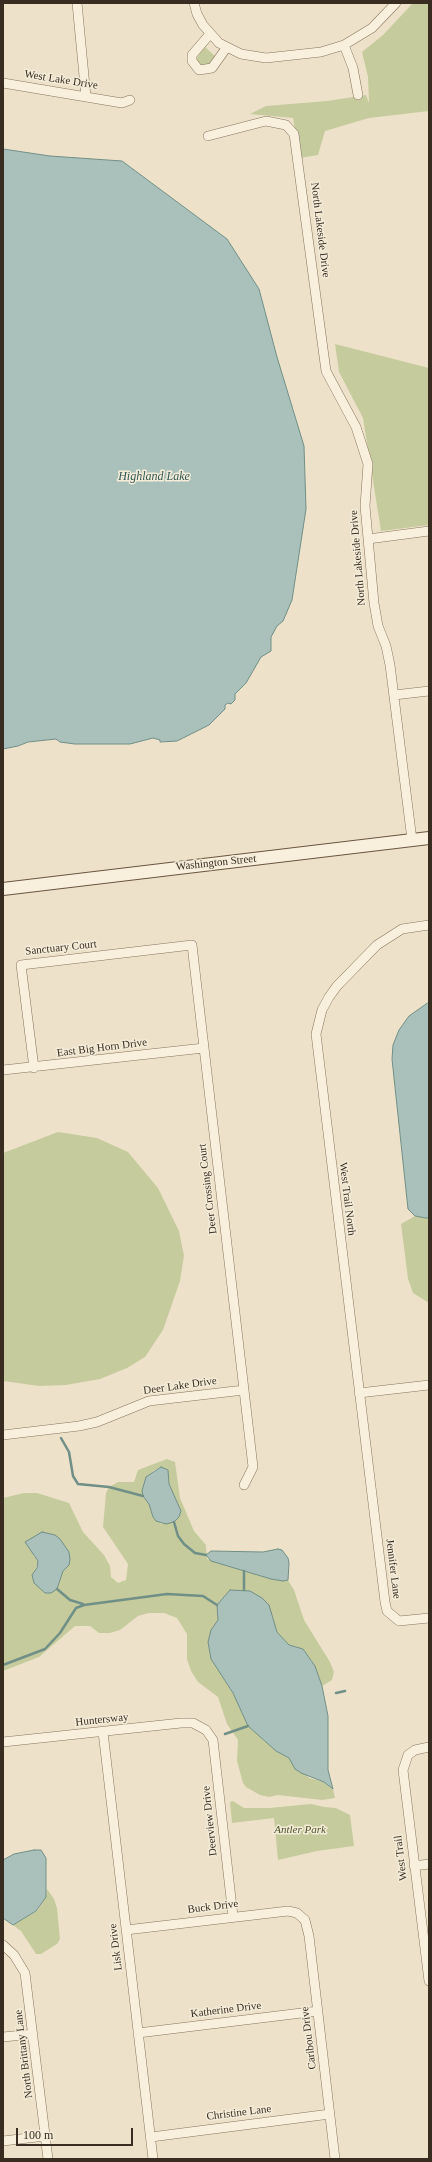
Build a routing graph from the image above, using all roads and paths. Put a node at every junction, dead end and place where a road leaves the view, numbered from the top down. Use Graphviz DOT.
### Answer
graph roads {
  1 [pos="77,3"];
  2 [pos="194,3"];
  3 [pos="396,3"];
  4 [pos="210,34"];
  5 [pos="344,46"];
  6 [pos="227,47"];
  7 [pos="3,83"];
  8 [pos="358,95"];
  9 [pos="86,96"];
  10 [pos="130,100"];
  11 [pos="208,136"];
  12 [pos="429,531"];
  13 [pos="368,539"];
  14 [pos="429,691"];
  15 [pos="394,695"];
  16 [pos="429,838"];
  17 [pos="412,840"];
  18 [pos="3,889"];
  19 [pos="429,925"];
  20 [pos="135,952"];
  21 [pos="204,1048"];
  22 [pos="34,1068"];
  23 [pos="3,1070"];
  24 [pos="429,1385"];
  25 [pos="244,1390"];
  26 [pos="359,1393"];
  27 [pos="3,1435"];
  28 [pos="244,1485"];
  29 [pos="376,1533"];
  30 [pos="429,1618"];
  31 [pos="203,1728"];
  32 [pos="103,1732"];
  33 [pos="3,1742"];
  34 [pos="429,1747"];
  35 [pos="429,1864"];
  36 [pos="414,1866"];
  37 [pos="233,1916"];
  38 [pos="302,1917"];
  39 [pos="126,1930"];
  40 [pos="3,1945"];
  41 [pos="429,1981"];
  42 [pos="318,2011"];
  43 [pos="138,2033"];
  44 [pos="33,2034"];
  45 [pos="3,2037"];
  46 [pos="330,2114"];
  47 [pos="45,2136"];
  48 [pos="151,2137"];
  49 [pos="3,2141"];
  50 [pos="48,2159"];
  51 [pos="153,2159"];
  52 [pos="335,2159"];
  1 -- 9 [label="street"];
  2 -- 4 [label="street"];
  3 -- 5 [label="street"];
  4 -- 6 [label="street"];
  4 -- 6 [label="street"];
  5 -- 6 [label="street"];
  5 -- 8 [label="street"];
  7 -- 9 [label="street, West Lake Drive"];
  9 -- 10 [label="street, West Lake Drive"];
  11 -- 13 [label="street, North Lakeside Drive"];
  12 -- 13 [label="street"];
  13 -- 15 [label="street, North Lakeside Drive"];
  14 -- 15 [label="street"];
  15 -- 17 [label="street, North Lakeside Drive"];
  16 -- 17 [label="main road, Washington Street"];
  17 -- 18 [label="main road, Washington Street"];
  19 -- 26 [label="street, West Trail North"];
  20 -- 21 [label="street, Deer Crossing Court"];
  20 -- 22 [label="street, Sanctuary Court"];
  21 -- 22 [label="street, East Big Horn Drive"];
  21 -- 25 [label="street, Deer Crossing Court"];
  22 -- 23 [label="street, East Big Horn Drive"];
  24 -- 26 [label="street"];
  25 -- 27 [label="street, Deer Lake Drive"];
  25 -- 28 [label="street, Deer Crossing Court"];
  26 -- 29 [label="street, West Trail North"];
  29 -- 30 [label="street, Jennifer Lane"];
  31 -- 32 [label="street, Huntersway"];
  31 -- 37 [label="street, Deerview Drive"];
  32 -- 33 [label="street, Huntersway"];
  32 -- 39 [label="street, Lisk Drive"];
  34 -- 36 [label="street, West Trail"];
  35 -- 36 [label="street"];
  36 -- 41 [label="street, West Trail"];
  37 -- 38 [label="street, Buck Drive"];
  37 -- 39 [label="street, Buck Drive"];
  38 -- 42 [label="street, Caribou Drive"];
  39 -- 43 [label="street, Lisk Drive"];
  40 -- 44 [label="street, North Brittany Lane"];
  42 -- 43 [label="street, Katherine Drive"];
  42 -- 46 [label="street, Caribou Drive"];
  43 -- 48 [label="street, Lisk Drive"];
  44 -- 45 [label="street"];
  44 -- 47 [label="street, North Brittany Lane"];
  46 -- 48 [label="street, Christine Lane"];
  46 -- 52 [label="street, Caribou Drive"];
  47 -- 49 [label="street"];
  47 -- 50 [label="street, North Brittany Lane"];
  48 -- 51 [label="street, Lisk Drive"];
}
